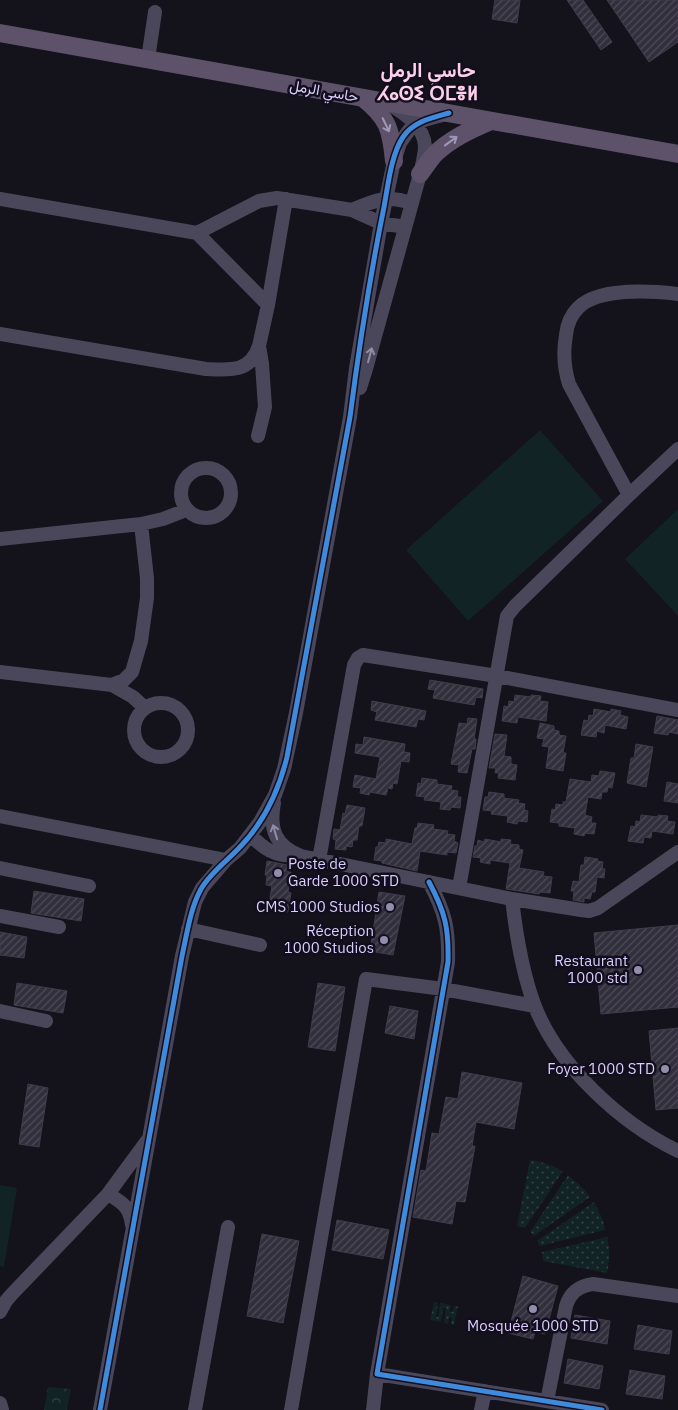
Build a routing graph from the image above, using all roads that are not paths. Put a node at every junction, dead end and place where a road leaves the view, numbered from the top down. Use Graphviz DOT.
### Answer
graph roads {
  1 [pos="155,12"];
  2 [pos="0,33"];
  3 [pos="148,59"];
  4 [pos="362,97"];
  5 [pos="385,101"];
  6 [pos="449,113"];
  7 [pos="491,121"];
  8 [pos="416,125"];
  9 [pos="678,154"];
  10 [pos="394,161"];
  11 [pos="420,174"];
  12 [pos="386,198"];
  13 [pos="0,199"];
  14 [pos="286,199"];
  15 [pos="411,203"];
  16 [pos="352,210"];
  17 [pos="381,223"];
  18 [pos="405,227"];
  19 [pos="197,233"];
  20 [pos="678,294"];
  21 [pos="268,305"];
  22 [pos="0,334"];
  23 [pos="259,346"];
  24 [pos="350,418"];
  25 [pos="258,436"];
  26 [pos="678,449"];
  27 [pos="629,495"];
  28 [pos="186,510"];
  29 [pos="141,524"];
  30 [pos="0,539"];
  31 [pos="0,672"];
  32 [pos="497,676"];
  33 [pos="112,686"];
  34 [pos="145,708"];
  35 [pos="678,710"];
  36 [pos="275,794"];
  37 [pos="0,816"];
  38 [pos="251,834"];
  39 [pos="678,852"];
  40 [pos="301,856"];
  41 [pos="226,860"];
  42 [pos="319,860"];
  43 [pos="0,868"];
  44 [pos="429,882"];
  45 [pos="89,886"];
  46 [pos="459,888"];
  47 [pos="512,900"];
  48 [pos="0,916"];
  49 [pos="59,927"];
  50 [pos="188,929"];
  51 [pos="260,944"];
  52 [pos="443,989"];
  53 [pos="535,1006"];
  54 [pos="0,1012"];
  55 [pos="46,1021"];
  56 [pos="149,1139"];
  57 [pos="678,1151"];
  58 [pos="108,1194"];
  59 [pos="228,1227"];
  60 [pos="132,1231"];
  61 [pos="6,1294"];
  62 [pos="678,1296"];
  63 [pos="0,1312"];
  64 [pos="378,1374"];
  65 [pos="485,1391"];
  66 [pos="547,1401"];
  67 [pos="0,1403"];
  68 [pos="2,1410"];
  69 [pos="100,1410"];
  70 [pos="196,1410"];
  71 [pos="291,1410"];
  72 [pos="373,1410"];
  73 [pos="481,1410"];
  74 [pos="602,1410"];
  1 -- 3 [label="street"];
  2 -- 3 [label="main road, حاسي الرمل"];
  3 -- 4 [label="main road, حاسي الرمل"];
  4 -- 5 [label="main road, حاسي الرمل"];
  4 -- 10 [label="main road, one-way"];
  5 -- 6 [label="main road, حاسي الرمل"];
  5 -- 8 [label="street"];
  6 -- 7 [label="main road, حاسي الرمل"];
  6 -- 8 [label="street"];
  7 -- 9 [label="main road, حاسي الرمل"];
  11 -- 7 [label="main road, one-way"];
  8 -- 10 [label="street"];
  8 -- 11 [label="street"];
  10 -- 12 [label="street"];
  11 -- 15 [label="street"];
  12 -- 15 [label="street"];
  12 -- 16 [label="street"];
  12 -- 17 [label="street"];
  13 -- 19 [label="street"];
  14 -- 16 [label="street"];
  14 -- 19 [label="street"];
  14 -- 21 [label="street"];
  15 -- 18 [label="street"];
  16 -- 17 [label="street"];
  17 -- 18 [label="street"];
  17 -- 24 [label="street"];
  24 -- 18 [label="street, one-way"];
  19 -- 21 [label="street"];
  20 -- 27 [label="street"];
  21 -- 23 [label="street"];
  22 -- 23 [label="street"];
  23 -- 25 [label="street"];
  24 -- 36 [label="street"];
  26 -- 27 [label="street"];
  27 -- 32 [label="street"];
  28 -- 29 [label="street"];
  29 -- 30 [label="street"];
  29 -- 33 [label="street"];
  31 -- 33 [label="street"];
  32 -- 35 [label="street"];
  32 -- 42 [label="street"];
  32 -- 46 [label="street"];
  33 -- 34 [label="street"];
  36 -- 38 [label="street"];
  40 -- 36 [label="street, one-way"];
  37 -- 41 [label="street"];
  38 -- 40 [label="street"];
  38 -- 41 [label="street"];
  39 -- 47 [label="street"];
  40 -- 42 [label="street"];
  41 -- 50 [label="street"];
  42 -- 44 [label="street"];
  43 -- 45 [label="street"];
  44 -- 46 [label="street"];
  44 -- 52 [label="street"];
  46 -- 47 [label="street"];
  47 -- 53 [label="street"];
  48 -- 49 [label="street"];
  50 -- 51 [label="street"];
  50 -- 56 [label="street"];
  52 -- 53 [label="street"];
  52 -- 64 [label="street"];
  52 -- 71 [label="street"];
  53 -- 57 [label="street"];
  54 -- 55 [label="street"];
  56 -- 58 [label="street"];
  56 -- 60 [label="street"];
  58 -- 60 [label="street"];
  58 -- 61 [label="street"];
  59 -- 70 [label="street"];
  60 -- 69 [label="street"];
  61 -- 63 [label="street"];
  62 -- 66 [label="street"];
  64 -- 65 [label="street"];
  64 -- 72 [label="street"];
  65 -- 66 [label="street"];
  65 -- 73 [label="street"];
  66 -- 74 [label="street"];
  67 -- 68 [label="street"];
}
